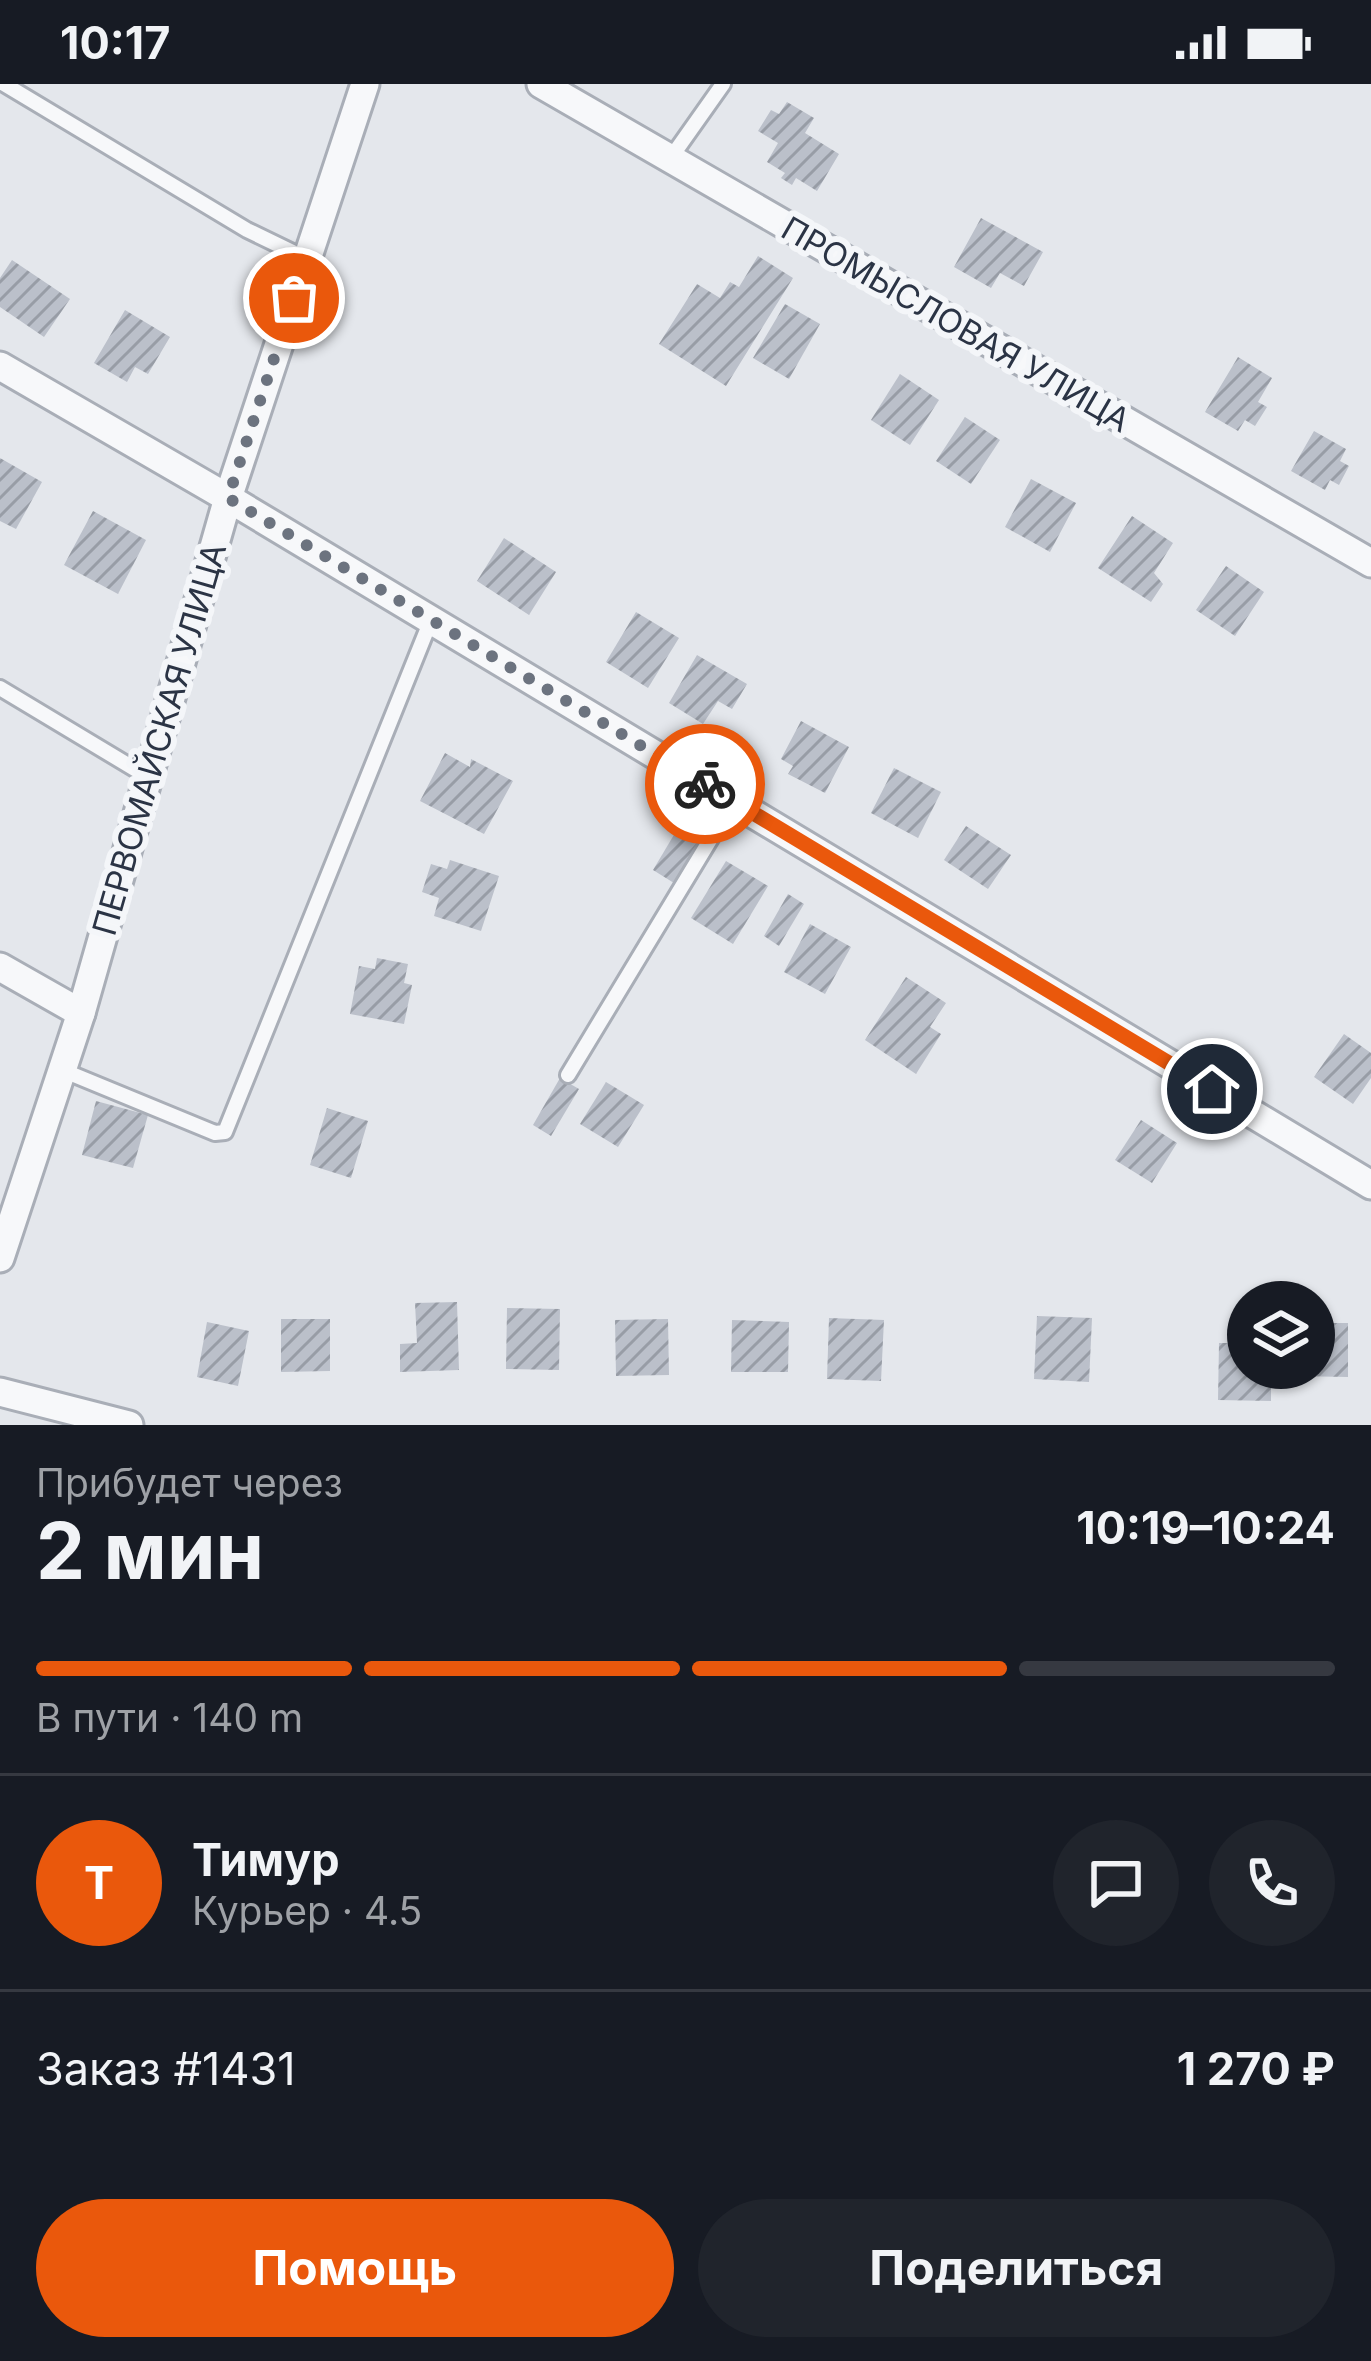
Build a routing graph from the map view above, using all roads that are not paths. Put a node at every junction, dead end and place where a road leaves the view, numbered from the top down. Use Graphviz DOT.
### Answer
graph roads {
  1 [pos="4,84"];
  2 [pos="365,84"];
  3 [pos="541,84"];
  4 [pos="723,84"];
  5 [pos="670,159"];
  6 [pos="307,259"];
  7 [pos="0,366"];
  8 [pos="228,498"];
  9 [pos="1371,563"];
  10 [pos="431,620"];
  11 [pos="0,688"];
  12 [pos="148,777"];
  13 [pos="734,801"];
  14 [pos="0,967"];
  15 [pos="81,1013"];
  16 [pos="62,1070"];
  17 [pos="568,1075"];
  18 [pos="1371,1185"];
  19 [pos="0,1258"];
  20 [pos="0,1392"];
  21 [pos="129,1425"];
  1 -- 6 [label="lane"];
  2 -- 6 [label="street, ПЕРВОМАЙСКАЯ УЛИЦА"];
  3 -- 5 [label="street, ПРОМЫСЛОВАЯ УЛИЦА"];
  4 -- 5 [label="lane"];
  5 -- 9 [label="street, ПРОМЫСЛОВАЯ УЛИЦА"];
  6 -- 8 [label="street, ПЕРВОМАЙСКАЯ УЛИЦА"];
  7 -- 8 [label="street"];
  8 -- 10 [label="street"];
  8 -- 12 [label="street, ПЕРВОМАЙСКАЯ УЛИЦА"];
  10 -- 13 [label="street"];
  10 -- 16 [label="lane"];
  11 -- 12 [label="lane"];
  12 -- 15 [label="street, ПЕРВОМАЙСКАЯ УЛИЦА"];
  13 -- 17 [label="lane"];
  13 -- 18 [label="street"];
  14 -- 15 [label="street"];
  15 -- 16 [label="street, ПЕРВОМАЙСКАЯ УЛИЦА"];
  16 -- 19 [label="street, ПЕРВОМАЙСКАЯ УЛИЦА"];
  20 -- 21 [label="street"];
}
